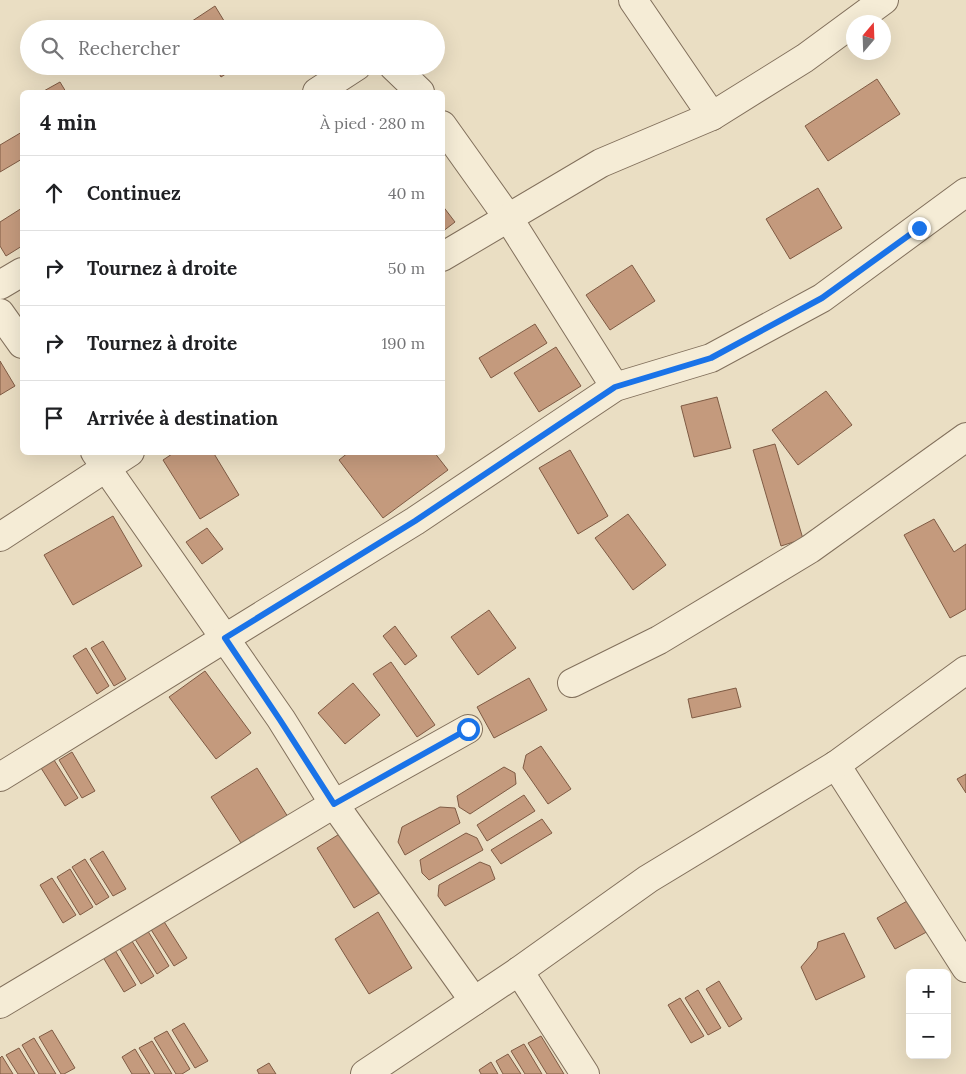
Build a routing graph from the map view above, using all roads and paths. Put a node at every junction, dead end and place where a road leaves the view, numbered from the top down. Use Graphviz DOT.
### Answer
graph roads {
  1 [pos="633,0"];
  2 [pos="884,0"];
  3 [pos="343,75"];
  4 [pos="402,75"];
  5 [pos="320,90"];
  6 [pos="418,90"];
  7 [pos="712,116"];
  8 [pos="445,129"];
  9 [pos="966,192"];
  10 [pos="509,220"];
  11 [pos="445,255"];
  12 [pos="20,273"];
  13 [pos="0,285"];
  14 [pos="0,313"];
  15 [pos="20,341"];
  16 [pos="615,387"];
  17 [pos="966,438"];
  18 [pos="119,455"];
  19 [pos="100,460"];
  20 [pos="0,537"];
  21 [pos="225,638"];
  22 [pos="966,670"];
  23 [pos="572,684"];
  24 [pos="468,729"];
  25 [pos="836,765"];
  26 [pos="0,777"];
  27 [pos="334,804"];
  28 [pos="966,968"];
  29 [pos="519,971"];
  30 [pos="474,1001"];
  31 [pos="0,1004"];
  32 [pos="366,1074"];
  33 [pos="585,1074"];
  1 -- 7 [label="street"];
  2 -- 7 [label="street"];
  3 -- 5 [label="street"];
  4 -- 6 [label="street"];
  7 -- 10 [label="street"];
  8 -- 10 [label="street"];
  9 -- 16 [label="street"];
  10 -- 11 [label="street"];
  10 -- 16 [label="street"];
  12 -- 13 [label="street"];
  14 -- 15 [label="street"];
  16 -- 21 [label="street"];
  17 -- 23 [label="street"];
  18 -- 19 [label="street"];
  19 -- 20 [label="street"];
  19 -- 21 [label="street"];
  21 -- 26 [label="street"];
  21 -- 27 [label="street"];
  22 -- 25 [label="street"];
  24 -- 27 [label="street"];
  25 -- 28 [label="street"];
  25 -- 29 [label="street"];
  27 -- 30 [label="street"];
  27 -- 31 [label="street"];
  29 -- 30 [label="street"];
  29 -- 33 [label="street"];
  30 -- 32 [label="street"];
}
